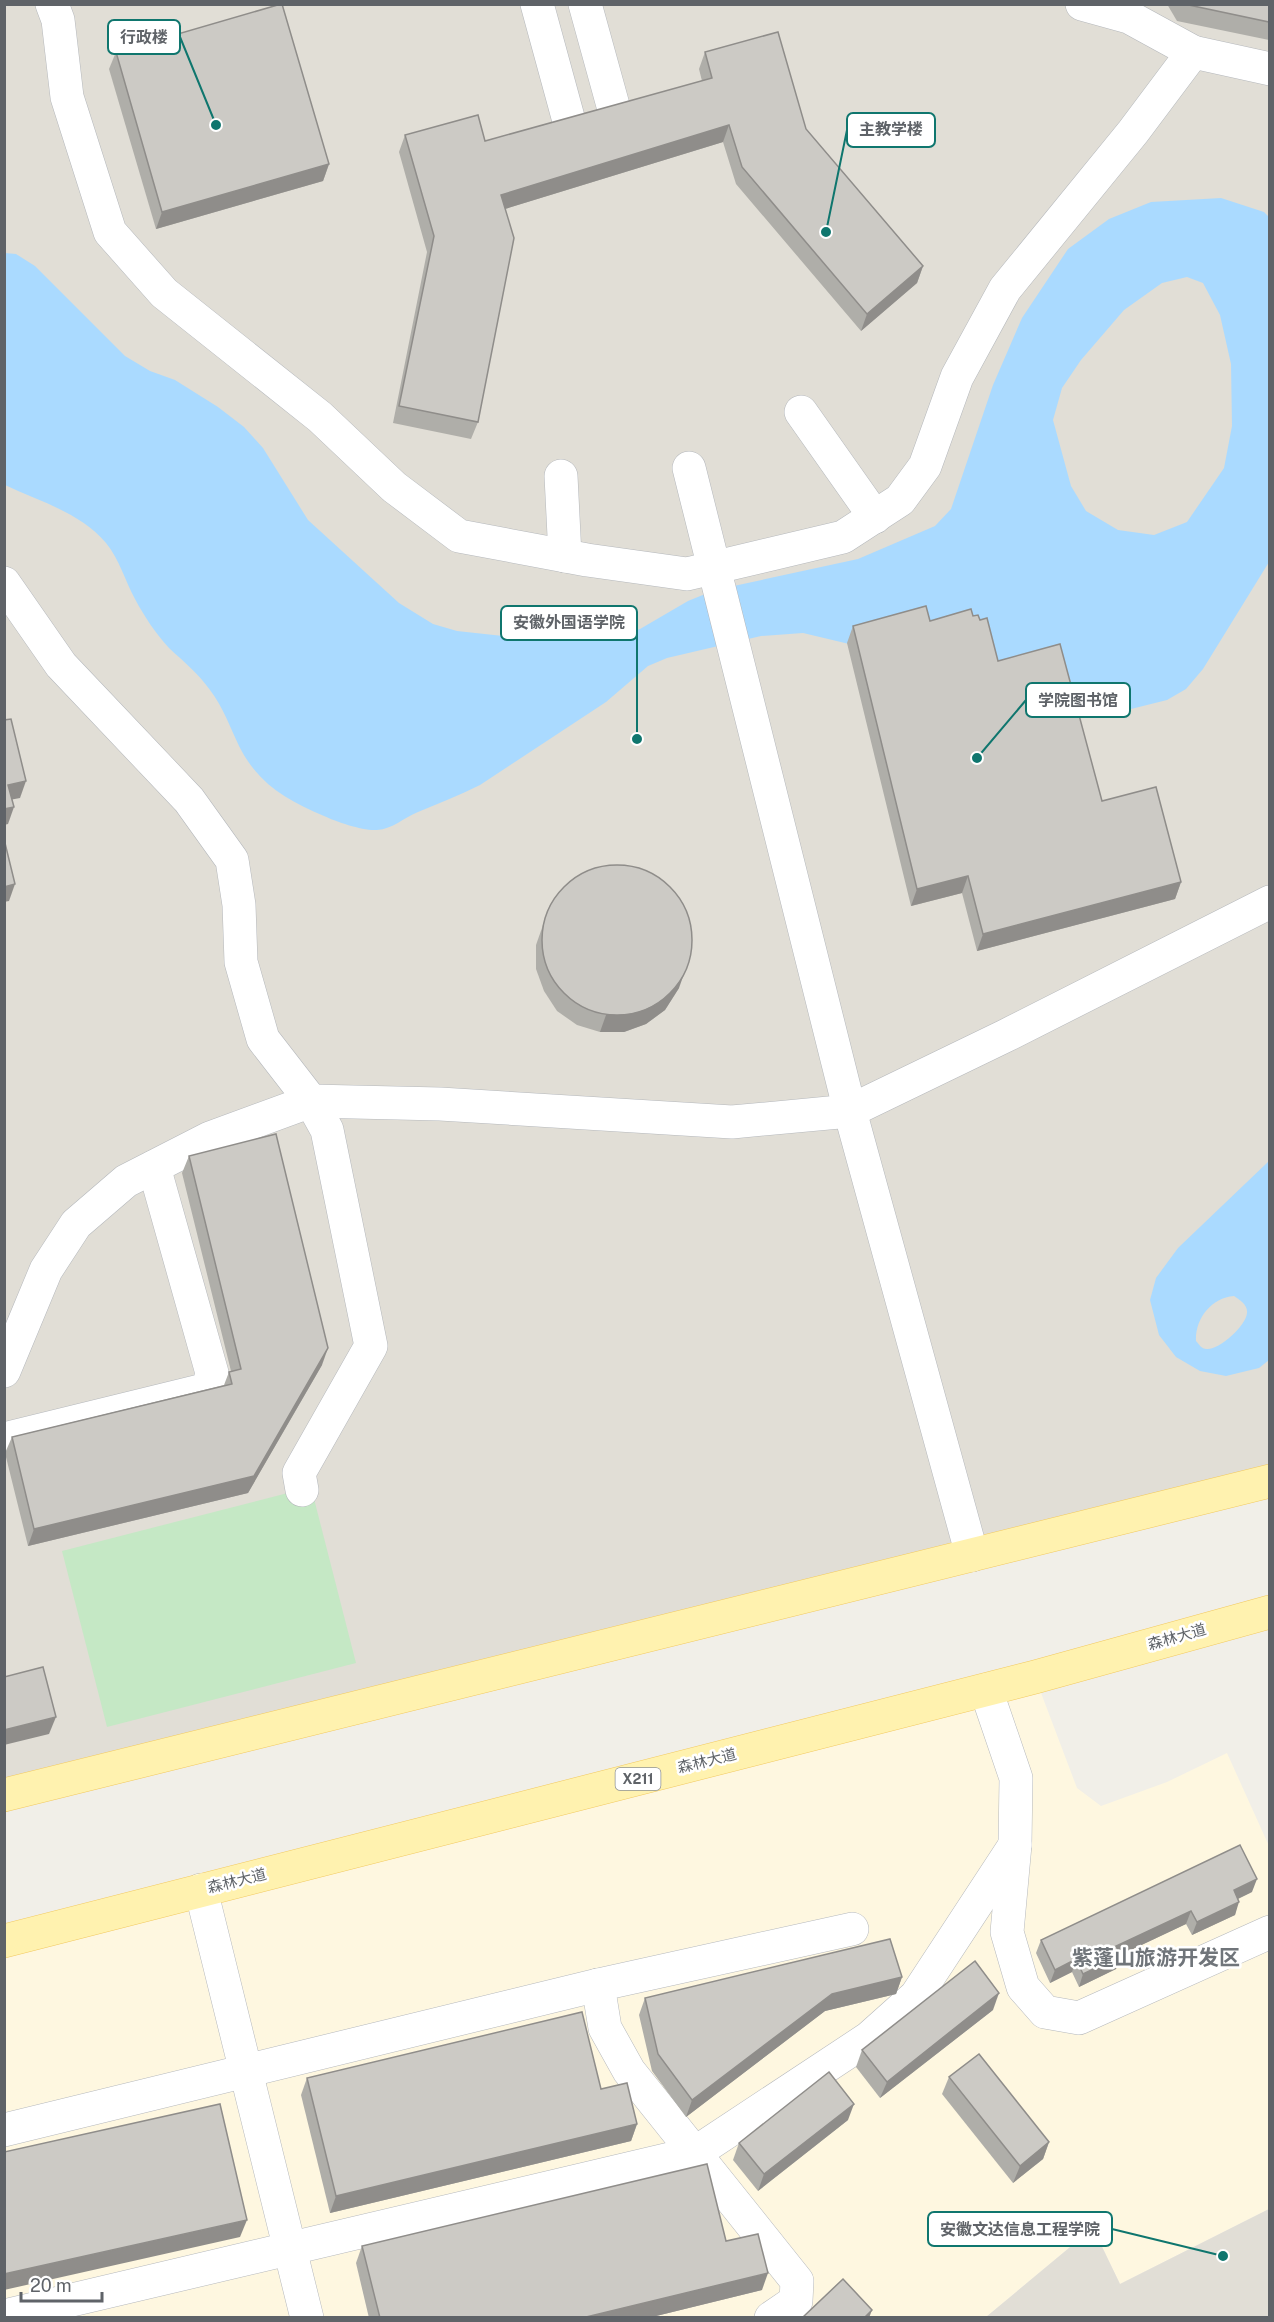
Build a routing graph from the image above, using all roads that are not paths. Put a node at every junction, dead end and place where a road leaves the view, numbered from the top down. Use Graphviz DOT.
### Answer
graph roads {
  1 [pos="52,4"];
  2 [pos="537,4"];
  3 [pos="585,4"];
  4 [pos="1082,4"];
  5 [pos="1193,52"];
  6 [pos="1269,69"];
  7 [pos="617,120"];
  8 [pos="572,132"];
  9 [pos="801,412"];
  10 [pos="689,468"];
  11 [pos="561,476"];
  12 [pos="875,517"];
  13 [pos="565,556"];
  14 [pos="717,573"];
  15 [pos="4,583"];
  16 [pos="1269,902"];
  17 [pos="312,1101"];
  18 [pos="850,1111"];
  19 [pos="154,1167"];
  20 [pos="4,1371"];
  21 [pos="4,1439"];
  22 [pos="1269,1481"];
  23 [pos="302,1490"];
  24 [pos="972,1555"];
  25 [pos="1269,1612"];
  26 [pos="986,1690"];
  27 [pos="4,1795"];
  28 [pos="1015,1845"];
  29 [pos="201,1890"];
  30 [pos="852,1929"];
  31 [pos="1269,1932"];
  32 [pos="4,1941"];
  33 [pos="598,1985"];
  34 [pos="246,2071"];
  35 [pos="4,2130"];
  36 [pos="695,2153"];
  37 [pos="289,2249"];
  38 [pos="4,2316"];
  39 [pos="307,2318"];
  40 [pos="771,2318"];
  1 -- 13 [label="street"];
  2 -- 8 [label="street"];
  3 -- 7 [label="street"];
  4 -- 5 [label="street"];
  5 -- 6 [label="street"];
  5 -- 12 [label="street"];
  9 -- 12 [label="street"];
  10 -- 14 [label="street"];
  11 -- 13 [label="street"];
  12 -- 14 [label="street"];
  13 -- 14 [label="street"];
  14 -- 18 [label="street"];
  15 -- 17 [label="street"];
  16 -- 18 [label="street"];
  17 -- 18 [label="street"];
  17 -- 19 [label="street"];
  17 -- 23 [label="street"];
  18 -- 24 [label="street"];
  19 -- 20 [label="street"];
  19 -- 21 [label="street"];
  22 -- 24 [label="main road"];
  24 -- 27 [label="main road"];
  25 -- 26 [label="main road, 森林大道 / X211"];
  26 -- 28 [label="street"];
  26 -- 29 [label="main road, 森林大道 / X211"];
  28 -- 31 [label="street"];
  28 -- 36 [label="street"];
  29 -- 32 [label="main road, 森林大道 / X211"];
  29 -- 34 [label="street"];
  30 -- 33 [label="street"];
  33 -- 34 [label="street"];
  33 -- 36 [label="street"];
  34 -- 35 [label="street"];
  34 -- 37 [label="street"];
  36 -- 37 [label="street"];
  36 -- 40 [label="street"];
  37 -- 38 [label="street"];
  37 -- 39 [label="street"];
}
